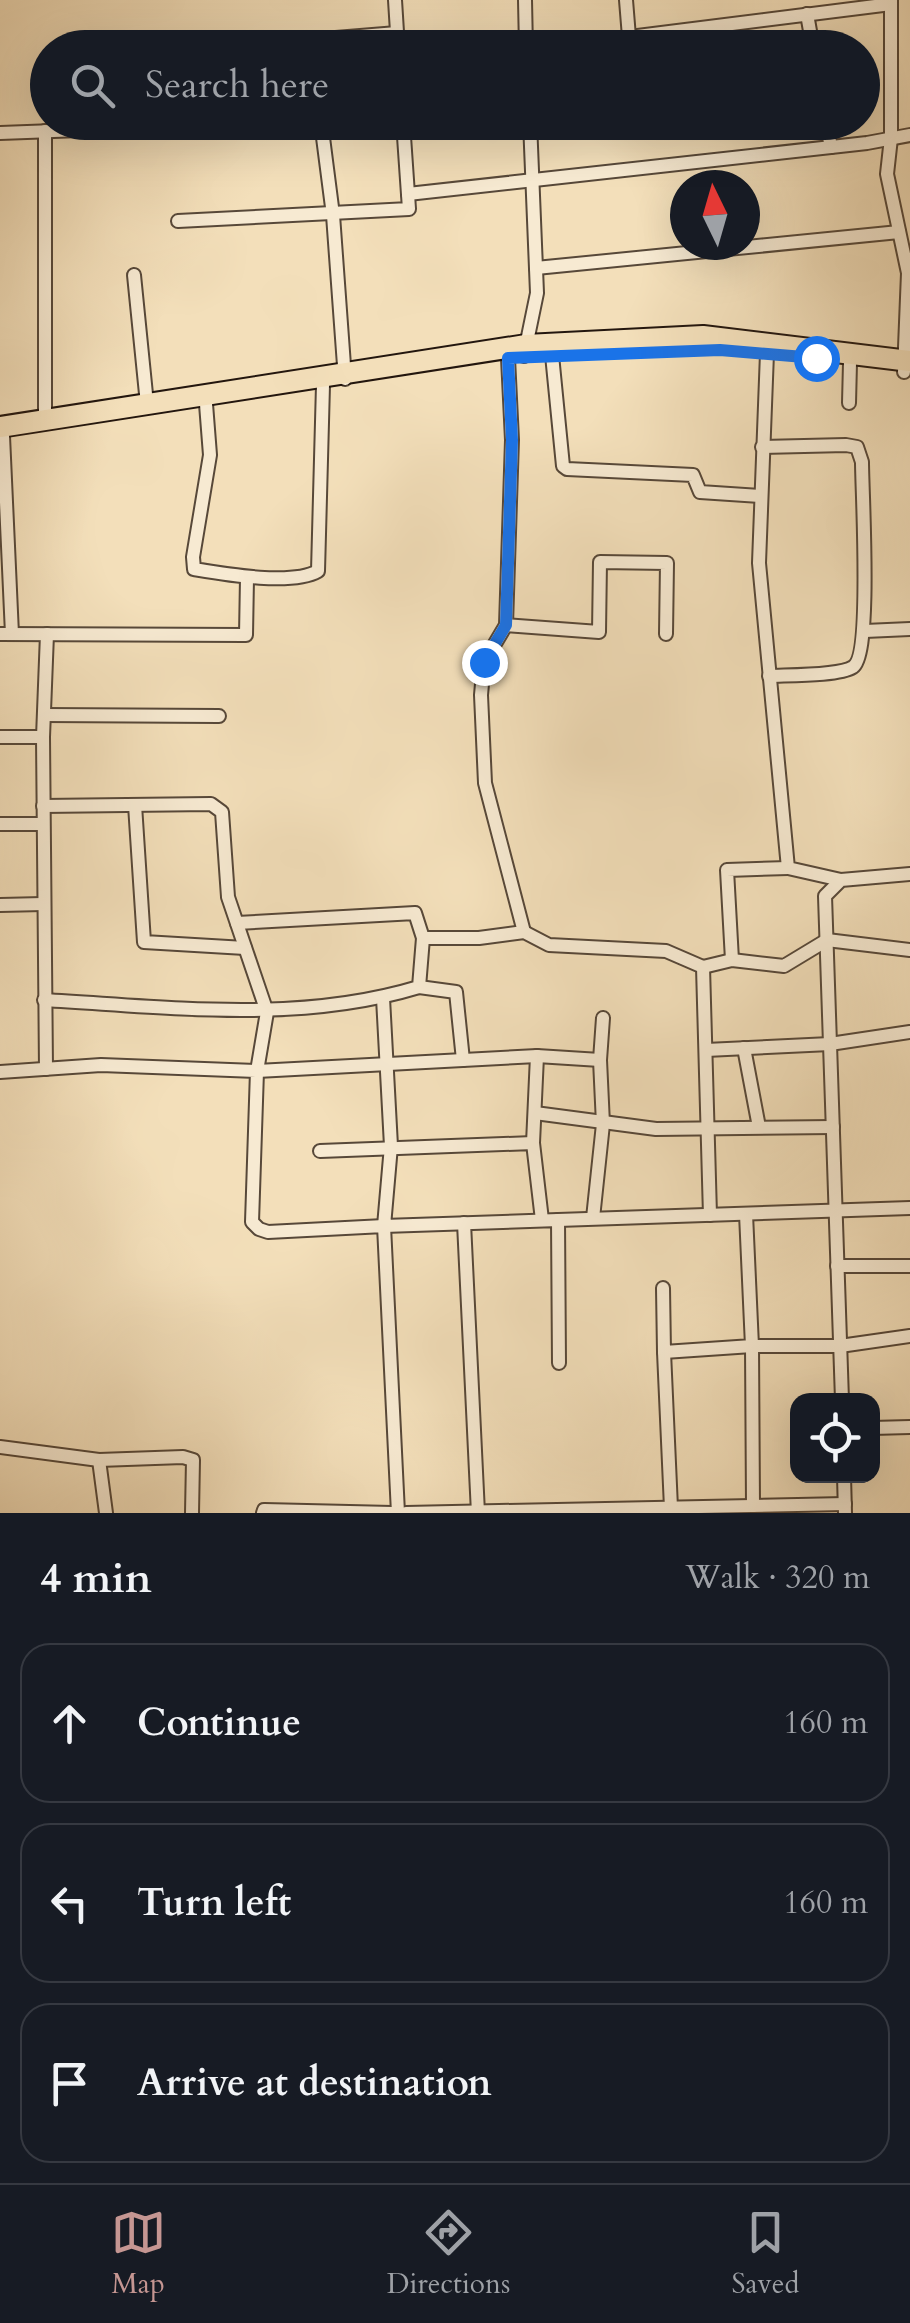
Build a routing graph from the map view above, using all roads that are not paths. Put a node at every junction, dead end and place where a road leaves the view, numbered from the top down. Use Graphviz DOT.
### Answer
graph roads {
  1 [pos="395,0"];
  2 [pos="526,0"];
  3 [pos="626,0"];
  4 [pos="891,2"];
  5 [pos="807,14"];
  6 [pos="397,30"];
  7 [pos="526,30"];
  8 [pos="628,30"];
  9 [pos="678,30"];
  10 [pos="810,30"];
  11 [pos="30,132"];
  12 [pos="0,133"];
  13 [pos="910,135"];
  14 [pos="891,138"];
  15 [pos="45,140"];
  16 [pos="323,140"];
  17 [pos="404,140"];
  18 [pos="531,140"];
  19 [pos="830,140"];
  20 [pos="878,140"];
  21 [pos="880,140"];
  22 [pos="831,147"];
  23 [pos="532,179"];
  24 [pos="408,194"];
  25 [pos="332,214"];
  26 [pos="178,221"];
  27 [pos="899,232"];
  28 [pos="536,268"];
  29 [pos="134,275"];
  30 [pos="519,353"];
  31 [pos="767,353"];
  32 [pos="552,355"];
  33 [pos="850,363"];
  34 [pos="907,366"];
  35 [pos="345,377"];
  36 [pos="323,386"];
  37 [pos="147,404"];
  38 [pos="206,404"];
  39 [pos="849,404"];
  40 [pos="45,415"];
  41 [pos="1,434"];
  42 [pos="762,447"];
  43 [pos="760,496"];
  44 [pos="247,578"];
  45 [pos="506,625"];
  46 [pos="910,629"];
  47 [pos="865,631"];
  48 [pos="6,634"];
  49 [pos="48,634"];
  50 [pos="666,634"];
  51 [pos="769,676"];
  52 [pos="44,714"];
  53 [pos="219,716"];
  54 [pos="0,737"];
  55 [pos="43,737"];
  56 [pos="135,805"];
  57 [pos="43,806"];
  58 [pos="0,824"];
  59 [pos="43,824"];
  60 [pos="788,868"];
  61 [pos="910,874"];
  62 [pos="841,880"];
  63 [pos="43,904"];
  64 [pos="0,905"];
  65 [pos="236,923"];
  66 [pos="524,932"];
  67 [pos="423,938"];
  68 [pos="827,940"];
  69 [pos="245,948"];
  70 [pos="910,950"];
  71 [pos="732,960"];
  72 [pos="704,967"];
  73 [pos="419,988"];
  74 [pos="382,998"];
  75 [pos="44,1000"];
  76 [pos="267,1012"];
  77 [pos="603,1018"];
  78 [pos="910,1032"];
  79 [pos="830,1044"];
  80 [pos="744,1048"];
  81 [pos="706,1050"];
  82 [pos="537,1056"];
  83 [pos="463,1060"];
  84 [pos="600,1060"];
  85 [pos="388,1065"];
  86 [pos="46,1069"];
  87 [pos="257,1070"];
  88 [pos="0,1072"];
  89 [pos="534,1113"];
  90 [pos="602,1124"];
  91 [pos="708,1127"];
  92 [pos="759,1127"];
  93 [pos="833,1127"];
  94 [pos="534,1142"];
  95 [pos="391,1146"];
  96 [pos="320,1151"];
  97 [pos="910,1208"];
  98 [pos="836,1211"];
  99 [pos="710,1214"];
  100 [pos="746,1214"];
  101 [pos="593,1218"];
  102 [pos="542,1220"];
  103 [pos="558,1220"];
  104 [pos="464,1223"];
  105 [pos="384,1226"];
  106 [pos="838,1266"];
  107 [pos="910,1266"];
  108 [pos="664,1288"];
  109 [pos="910,1336"];
  110 [pos="752,1346"];
  111 [pos="840,1346"];
  112 [pos="664,1352"];
  113 [pos="559,1363"];
  114 [pos="842,1393"];
  115 [pos="910,1427"];
  116 [pos="880,1428"];
  117 [pos="0,1447"];
  118 [pos="99,1460"];
  119 [pos="844,1483"];
  120 [pos="753,1506"];
  121 [pos="671,1508"];
  122 [pos="845,1509"];
  123 [pos="478,1512"];
  124 [pos="106,1513"];
  125 [pos="192,1513"];
  126 [pos="263,1513"];
  127 [pos="395,1513"];
  128 [pos="406,1513"];
  1 -- 6 [label="street"];
  2 -- 7 [label="street"];
  3 -- 8 [label="street"];
  4 -- 5 [label="street"];
  4 -- 14 [label="street"];
  5 -- 9 [label="street"];
  5 -- 10 [label="street"];
  11 -- 12 [label="street"];
  13 -- 14 [label="street"];
  14 -- 21 [label="street"];
  14 -- 27 [label="street"];
  15 -- 40 [label="street"];
  16 -- 25 [label="street"];
  17 -- 24 [label="street"];
  18 -- 23 [label="street"];
  19 -- 22 [label="street"];
  20 -- 22 [label="street"];
  22 -- 23 [label="street"];
  23 -- 24 [label="street"];
  23 -- 28 [label="street"];
  24 -- 25 [label="street"];
  25 -- 26 [label="street"];
  25 -- 35 [label="street"];
  27 -- 28 [label="street"];
  27 -- 34 [label="street"];
  28 -- 30 [label="street"];
  29 -- 37 [label="street"];
  30 -- 32 [label="main road"];
  30 -- 34 [label="main road"];
  30 -- 35 [label="main road"];
  30 -- 45 [label="street"];
  31 -- 32 [label="main road"];
  31 -- 33 [label="main road"];
  31 -- 42 [label="street"];
  32 -- 43 [label="street"];
  33 -- 34 [label="main road"];
  33 -- 39 [label="street"];
  35 -- 36 [label="main road"];
  35 -- 37 [label="main road"];
  36 -- 38 [label="main road"];
  36 -- 44 [label="street"];
  37 -- 41 [label="main road"];
  38 -- 41 [label="main road"];
  38 -- 44 [label="street"];
  41 -- 48 [label="street"];
  42 -- 43 [label="street"];
  42 -- 47 [label="street"];
  43 -- 51 [label="street"];
  44 -- 49 [label="street"];
  45 -- 50 [label="street"];
  45 -- 66 [label="street"];
  46 -- 47 [label="street"];
  47 -- 51 [label="street"];
  48 -- 49 [label="street"];
  49 -- 52 [label="street"];
  51 -- 60 [label="street"];
  52 -- 53 [label="street"];
  52 -- 55 [label="street"];
  54 -- 55 [label="street"];
  55 -- 57 [label="street"];
  56 -- 57 [label="street"];
  56 -- 65 [label="street"];
  56 -- 69 [label="street"];
  57 -- 59 [label="street"];
  58 -- 59 [label="street"];
  59 -- 63 [label="street"];
  60 -- 62 [label="street"];
  60 -- 71 [label="street"];
  61 -- 62 [label="street"];
  62 -- 68 [label="street"];
  63 -- 64 [label="street"];
  63 -- 75 [label="street"];
  65 -- 67 [label="street"];
  65 -- 69 [label="street"];
  66 -- 67 [label="street"];
  66 -- 72 [label="street"];
  67 -- 73 [label="street"];
  68 -- 70 [label="street"];
  68 -- 71 [label="street"];
  68 -- 79 [label="street"];
  69 -- 76 [label="street"];
  71 -- 72 [label="street"];
  72 -- 81 [label="street"];
  73 -- 74 [label="street"];
  73 -- 83 [label="street"];
  74 -- 76 [label="street"];
  74 -- 85 [label="street"];
  75 -- 76 [label="street"];
  75 -- 86 [label="street"];
  76 -- 87 [label="street"];
  77 -- 84 [label="street"];
  78 -- 79 [label="street"];
  79 -- 80 [label="street"];
  79 -- 93 [label="street"];
  80 -- 81 [label="street"];
  80 -- 92 [label="street"];
  81 -- 91 [label="street"];
  82 -- 83 [label="street"];
  82 -- 84 [label="street"];
  82 -- 89 [label="street"];
  83 -- 85 [label="street"];
  84 -- 90 [label="street"];
  85 -- 87 [label="street"];
  85 -- 95 [label="street"];
  86 -- 87 [label="street"];
  86 -- 88 [label="street"];
  87 -- 105 [label="street"];
  89 -- 90 [label="street"];
  89 -- 94 [label="street"];
  90 -- 91 [label="street"];
  90 -- 101 [label="street"];
  91 -- 92 [label="street"];
  91 -- 99 [label="street"];
  92 -- 93 [label="street"];
  93 -- 98 [label="street"];
  94 -- 95 [label="street"];
  94 -- 102 [label="street"];
  95 -- 96 [label="street"];
  95 -- 105 [label="street"];
  97 -- 98 [label="street"];
  98 -- 100 [label="street"];
  98 -- 106 [label="street"];
  99 -- 100 [label="street"];
  99 -- 101 [label="street"];
  100 -- 110 [label="street"];
  101 -- 103 [label="street"];
  102 -- 103 [label="street"];
  102 -- 104 [label="street"];
  103 -- 113 [label="street"];
  104 -- 105 [label="street"];
  104 -- 123 [label="street"];
  105 -- 127 [label="street"];
  106 -- 107 [label="street"];
  106 -- 111 [label="street"];
  108 -- 112 [label="street"];
  109 -- 111 [label="street"];
  110 -- 111 [label="street"];
  110 -- 112 [label="street"];
  110 -- 120 [label="street"];
  111 -- 114 [label="street"];
  112 -- 121 [label="street"];
  115 -- 116 [label="street"];
  117 -- 118 [label="street"];
  118 -- 124 [label="street"];
  118 -- 125 [label="street"];
  119 -- 122 [label="street"];
  120 -- 121 [label="street"];
  120 -- 122 [label="street"];
  121 -- 123 [label="street"];
  123 -- 128 [label="street"];
  126 -- 127 [label="street"];
}
